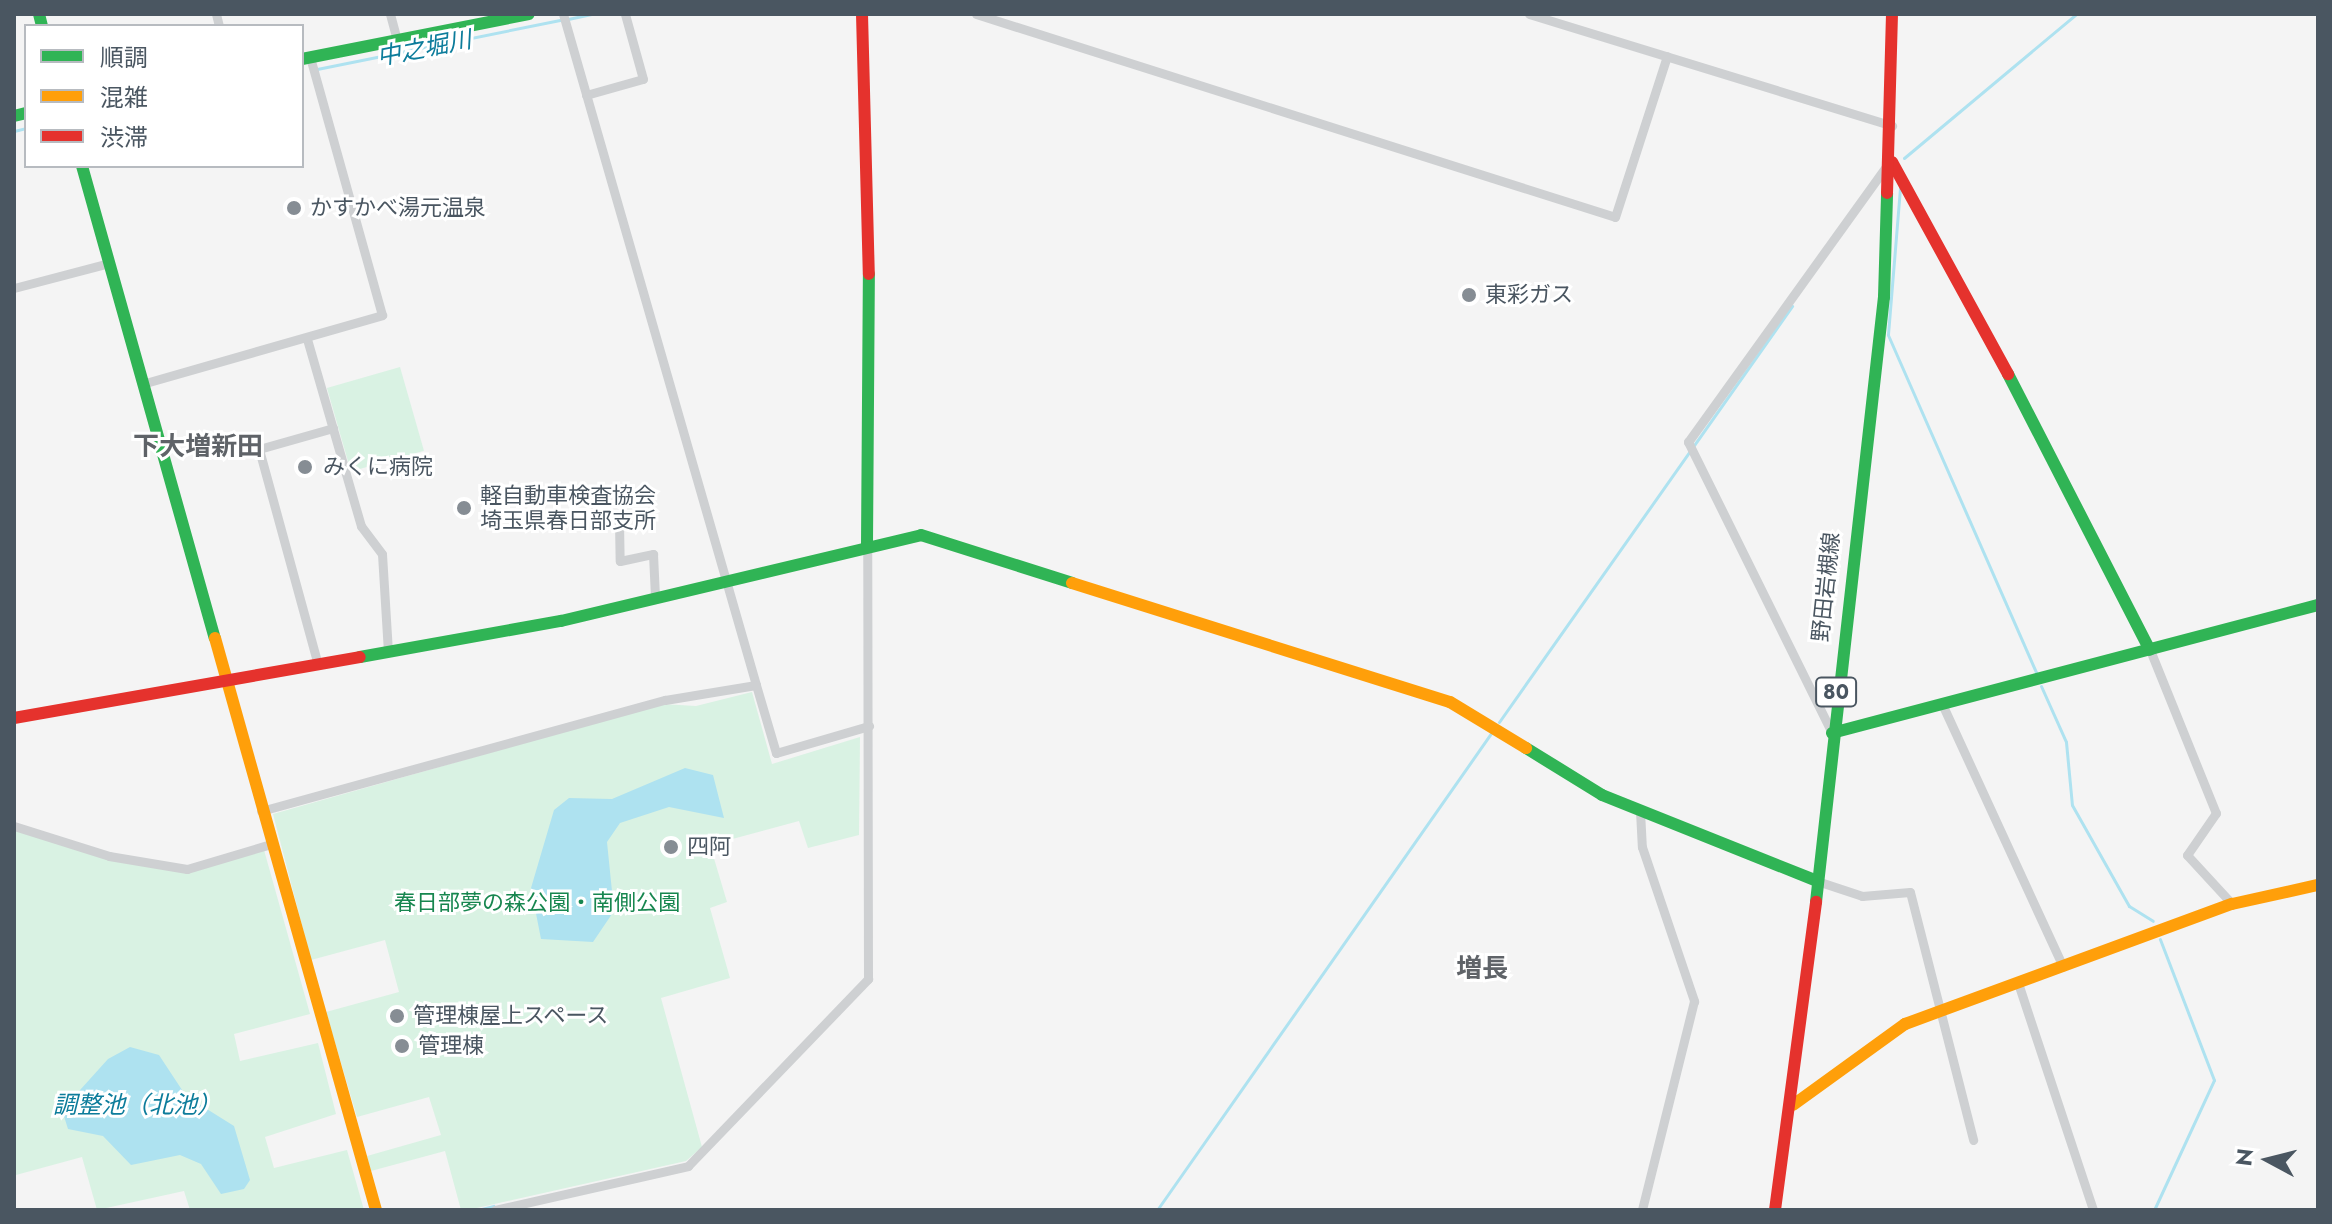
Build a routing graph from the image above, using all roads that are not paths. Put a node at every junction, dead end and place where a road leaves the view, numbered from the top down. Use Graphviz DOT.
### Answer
graph roads {
  1 [pos="390,14"];
  2 [pos="529,14"];
  3 [pos="563,14"];
  4 [pos="625,14"];
  5 [pos="862,14"];
  6 [pos="976,14"];
  7 [pos="1529,14"];
  8 [pos="1892,14"];
  9 [pos="397,40"];
  10 [pos="1667,56"];
  11 [pos="308,60"];
  12 [pos="586,95"];
  13 [pos="1893,126"];
  14 [pos="1892,167"];
  15 [pos="83,168"];
  16 [pos="109,263"];
  17 [pos="14,288"];
  18 [pos="307,339"];
  19 [pos="142,384"];
  20 [pos="333,428"];
  21 [pos="619,522"];
  22 [pos="867,544"];
  23 [pos="726,579"];
  24 [pos="655,596"];
  25 [pos="2318,605"];
  26 [pos="2150,650"];
  27 [pos="388,652"];
  28 [pos="318,665"];
  29 [pos="224,681"];
  30 [pos="756,685"];
  31 [pos="1943,706"];
  32 [pos="14,718"];
  33 [pos="869,726"];
  34 [pos="1832,733"];
  35 [pos="261,811"];
  36 [pos="1640,811"];
  37 [pos="14,826"];
  38 [pos="271,844"];
  39 [pos="1814,880"];
  40 [pos="2318,885"];
  41 [pos="2232,904"];
  42 [pos="2063,967"];
  43 [pos="2018,983"];
  44 [pos="1938,1011"];
  45 [pos="1793,1105"];
  46 [pos="1973,1140"];
  47 [pos="376,1210"];
  48 [pos="495,1210"];
  49 [pos="1642,1210"];
  50 [pos="1775,1210"];
  51 [pos="2093,1210"];
  1 -- 9 [label="street"];
  2 -- 9 [label="street"];
  3 -- 12 [label="street"];
  4 -- 12 [label="street"];
  5 -- 22 [label="street"];
  6 -- 10 [label="street"];
  7 -- 10 [label="street"];
  8 -- 13 [label="street, 野田岩槻線 / 80"];
  9 -- 11 [label="street"];
  10 -- 13 [label="street"];
  11 -- 18 [label="street"];
  12 -- 23 [label="street"];
  13 -- 14 [label="street, 野田岩槻線 / 80"];
  14 -- 26 [label="street"];
  14 -- 34 [label="street, 野田岩槻線 / 80"];
  14 -- 34 [label="street"];
  15 -- 16 [label="street"];
  16 -- 17 [label="street"];
  16 -- 19 [label="street"];
  18 -- 19 [label="street"];
  18 -- 20 [label="street"];
  19 -- 29 [label="street"];
  20 -- 27 [label="street"];
  20 -- 28 [label="street"];
  21 -- 24 [label="street"];
  22 -- 23 [label="street"];
  22 -- 33 [label="street"];
  22 -- 36 [label="street"];
  23 -- 24 [label="street"];
  23 -- 30 [label="street"];
  24 -- 27 [label="street"];
  25 -- 26 [label="street"];
  26 -- 31 [label="street"];
  26 -- 41 [label="street"];
  27 -- 28 [label="street"];
  28 -- 29 [label="street"];
  29 -- 32 [label="street"];
  29 -- 35 [label="street"];
  30 -- 33 [label="street"];
  30 -- 35 [label="street"];
  31 -- 34 [label="street"];
  31 -- 42 [label="street"];
  33 -- 48 [label="street"];
  34 -- 39 [label="street, 野田岩槻線 / 80"];
  35 -- 38 [label="street"];
  36 -- 39 [label="street"];
  36 -- 49 [label="street"];
  37 -- 38 [label="street"];
  38 -- 47 [label="street"];
  39 -- 44 [label="street"];
  39 -- 45 [label="street, 野田岩槻線 / 80"];
  40 -- 41 [label="street"];
  41 -- 42 [label="street"];
  42 -- 43 [label="street"];
  43 -- 44 [label="street"];
  43 -- 51 [label="street"];
  44 -- 45 [label="street"];
  44 -- 46 [label="street"];
  45 -- 50 [label="street, 野田岩槻線 / 80"];
}
